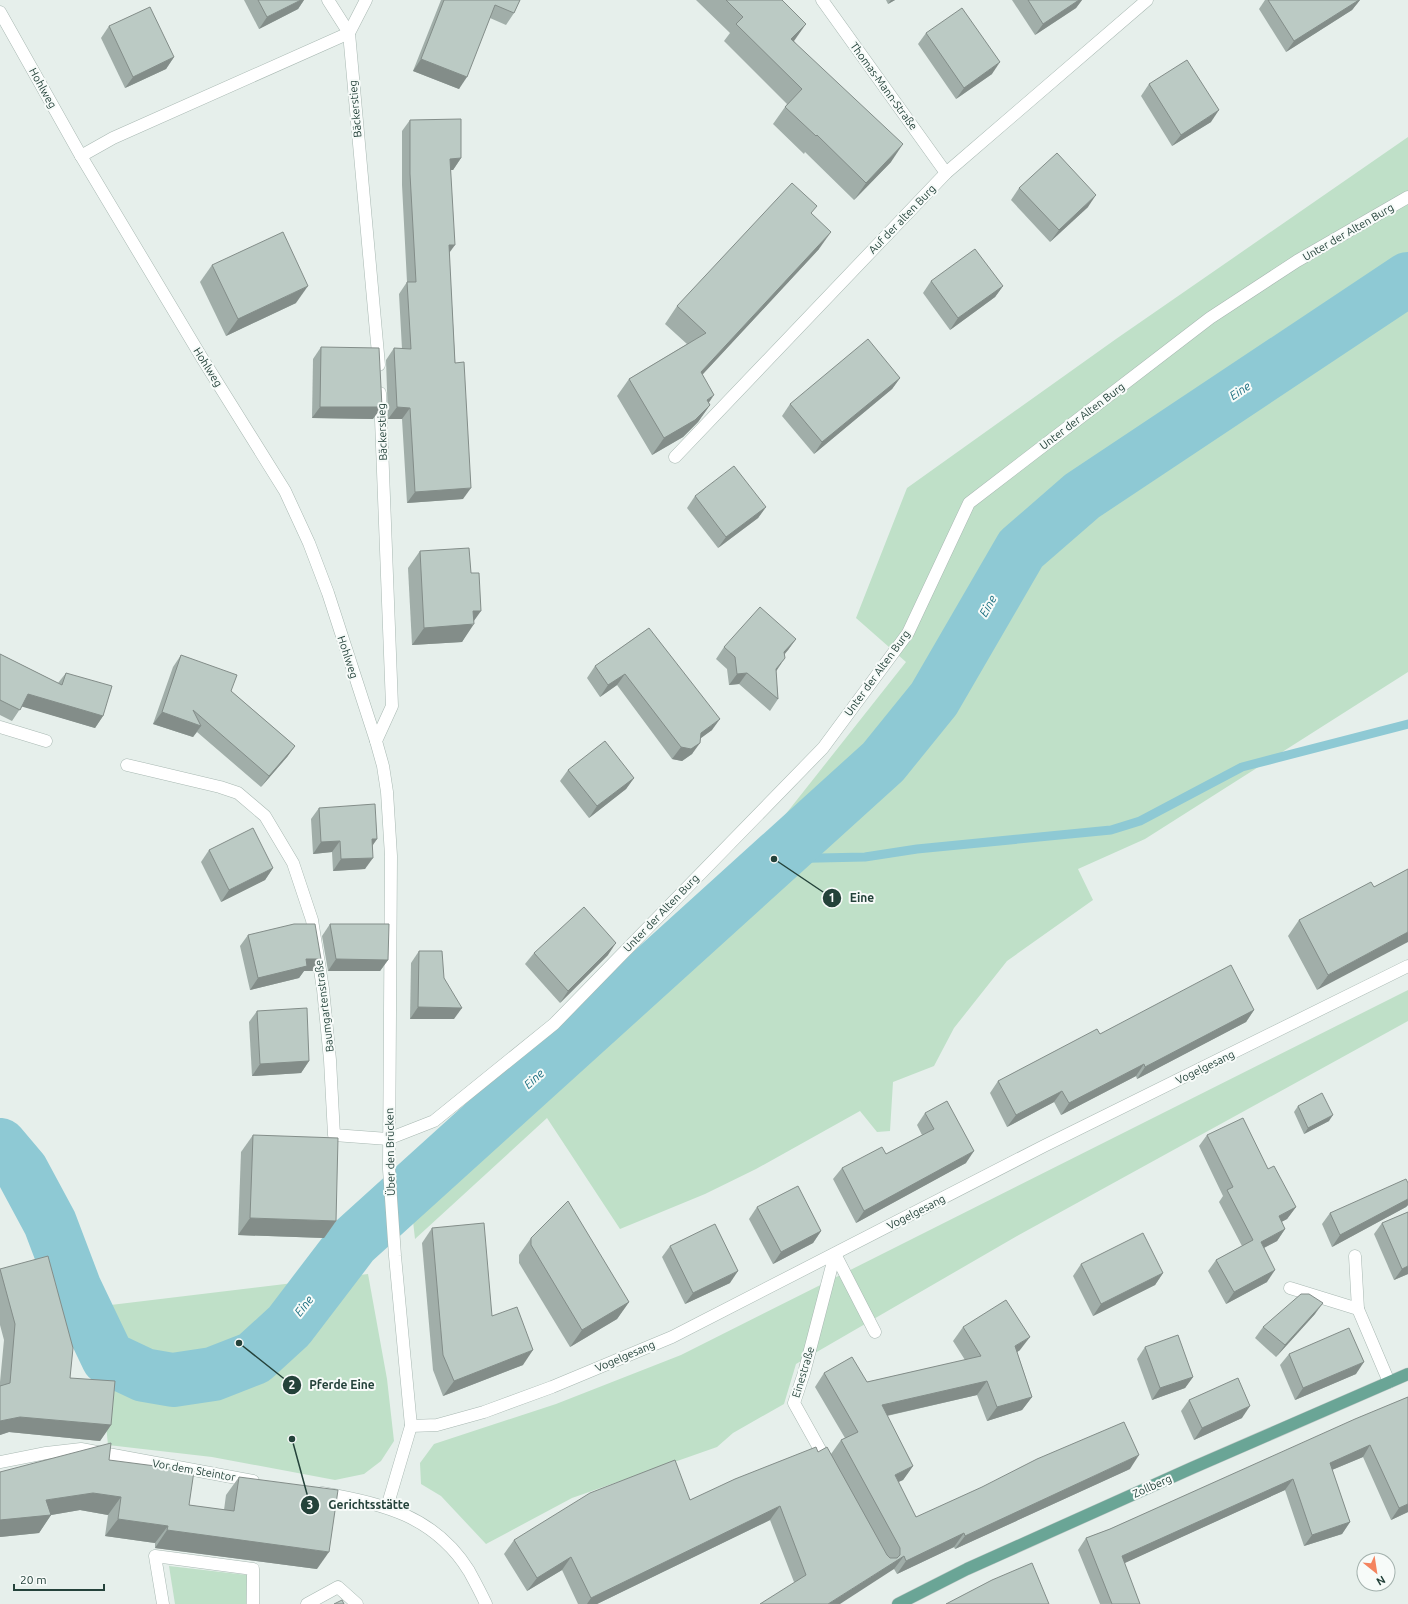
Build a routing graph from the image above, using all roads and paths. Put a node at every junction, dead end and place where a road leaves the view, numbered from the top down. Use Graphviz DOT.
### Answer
graph roads {
  1 [pos="328,0"];
  2 [pos="366,0"];
  3 [pos="822,0"];
  4 [pos="1147,0"];
  5 [pos="0,12"];
  6 [pos="349,33"];
  7 [pos="80,156"];
  8 [pos="946,173"];
  9 [pos="1408,197"];
  10 [pos="675,457"];
  11 [pos="0,727"];
  12 [pos="46,741"];
  13 [pos="376,741"];
  14 [pos="127,766"];
  15 [pos="1408,966"];
  16 [pos="388,1139"];
  17 [pos="834,1254"];
  18 [pos="1355,1256"];
  19 [pos="1290,1288"];
  20 [pos="1358,1309"];
  21 [pos="875,1332"];
  22 [pos="1408,1374"];
  23 [pos="1389,1382"];
  24 [pos="411,1426"];
  25 [pos="0,1462"];
  26 [pos="835,1477"];
  27 [pos="262,1482"];
  28 [pos="307,1490"];
  29 [pos="387,1508"];
  30 [pos="163,1604"];
  31 [pos="254,1604"];
  32 [pos="307,1604"];
  33 [pos="357,1604"];
  34 [pos="486,1604"];
  35 [pos="898,1604"];
  1 -- 6 [label="street"];
  2 -- 6 [label="street"];
  3 -- 8 [label="street, Thomas-Mann-Straße"];
  4 -- 8 [label="street, Auf der alten Burg"];
  5 -- 7 [label="street, Hohlweg"];
  6 -- 7 [label="street"];
  6 -- 13 [label="street, Bäckerstieg"];
  7 -- 13 [label="street, Hohlweg"];
  8 -- 10 [label="street, Auf der alten Burg"];
  9 -- 16 [label="street, Unter der Alten Burg"];
  11 -- 12 [label="street"];
  13 -- 16 [label="street, Über den Brücken"];
  14 -- 16 [label="street, Baumgartenstraße"];
  15 -- 17 [label="street, Vogelgesang"];
  16 -- 24 [label="street, Über den Brücken"];
  17 -- 21 [label="street"];
  17 -- 24 [label="street, Vogelgesang"];
  17 -- 26 [label="street, Einestraße"];
  18 -- 20 [label="street"];
  19 -- 20 [label="street"];
  20 -- 23 [label="street"];
  22 -- 23 [label="main road, Zollberg"];
  23 -- 35 [label="main road, Zollberg"];
  24 -- 29 [label="street, Über den Brücken"];
  25 -- 27 [label="street, Vor dem Steintor"];
  28 -- 29 [label="street"];
  29 -- 34 [label="street"];
  30 -- 31 [label="street"];
  32 -- 33 [label="street"];
}
